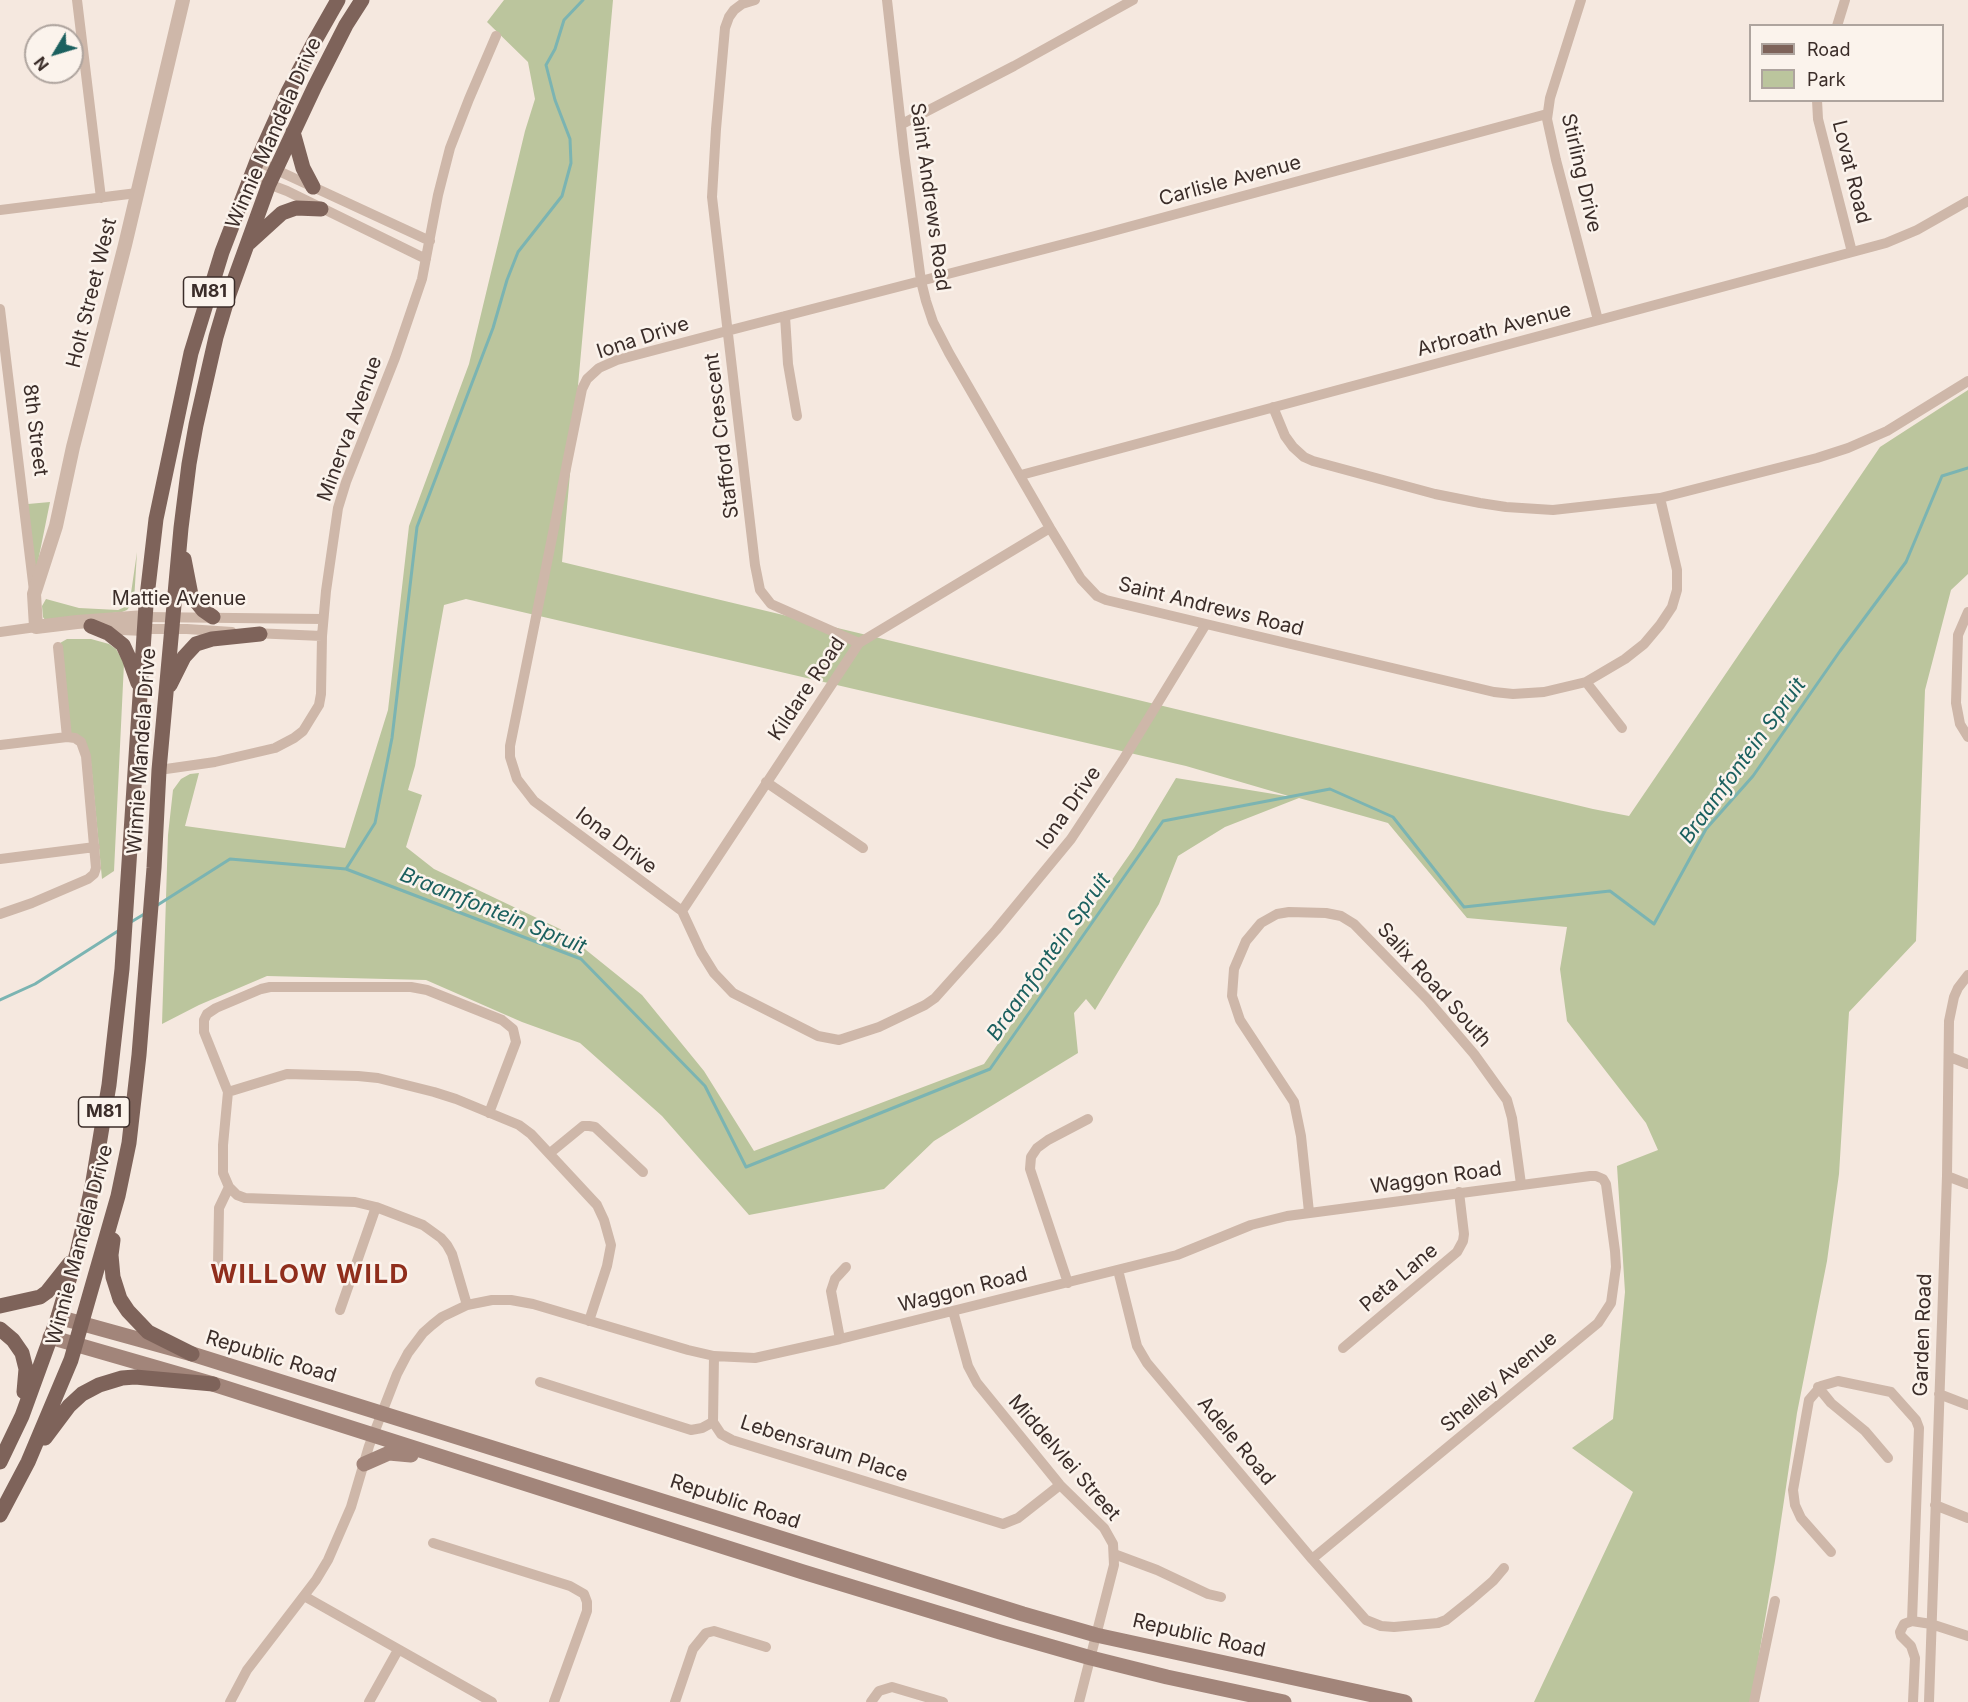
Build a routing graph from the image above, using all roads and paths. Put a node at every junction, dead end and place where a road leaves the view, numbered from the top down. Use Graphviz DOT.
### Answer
graph roads {
  1 [pos="77,0"];
  2 [pos="183,0"];
  3 [pos="338,0"];
  4 [pos="362,0"];
  5 [pos="755,0"];
  6 [pos="887,0"];
  7 [pos="1133,0"];
  8 [pos="1581,0"];
  9 [pos="1845,0"];
  10 [pos="1838,24"];
  11 [pos="496,36"];
  12 [pos="1817,102"];
  13 [pos="1547,114"];
  14 [pos="902,124"];
  15 [pos="293,132"];
  16 [pos="257,160"];
  17 [pos="276,170"];
  18 [pos="250,177"];
  19 [pos="269,184"];
  20 [pos="314,187"];
  21 [pos="137,193"];
  22 [pos="101,198"];
  23 [pos="1968,201"];
  24 [pos="321,209"];
  25 [pos="0,210"];
  26 [pos="430,241"];
  27 [pos="245,248"];
  28 [pos="1852,252"];
  29 [pos="426,259"];
  30 [pos="921,281"];
  31 [pos="0,309"];
  32 [pos="785,316"];
  33 [pos="1599,320"];
  34 [pos="727,331"];
  35 [pos="1968,381"];
  36 [pos="1273,407"];
  37 [pos="797,416"];
  38 [pos="1021,475"];
  39 [pos="185,496"];
  40 [pos="1660,498"];
  41 [pos="1050,528"];
  42 [pos="34,594"];
  43 [pos="1968,612"];
  44 [pos="213,617"];
  45 [pos="323,619"];
  46 [pos="145,623"];
  47 [pos="174,623"];
  48 [pos="1206,624"];
  49 [pos="91,626"];
  50 [pos="36,627"];
  51 [pos="0,632"];
  52 [pos="260,634"];
  53 [pos="322,636"];
  54 [pos="860,643"];
  55 [pos="58,647"];
  56 [pos="1586,682"];
  57 [pos="166,694"];
  58 [pos="141,695"];
  59 [pos="1622,728"];
  60 [pos="67,737"];
  61 [pos="1968,737"];
  62 [pos="0,745"];
  63 [pos="159,770"];
  64 [pos="766,782"];
  65 [pos="95,847"];
  66 [pos="863,848"];
  67 [pos="0,859"];
  68 [pos="682,911"];
  69 [pos="0,914"];
  70 [pos="1968,975"];
  71 [pos="1950,1057"];
  72 [pos="1968,1064"];
  73 [pos="228,1092"];
  74 [pos="489,1113"];
  75 [pos="1088,1119"];
  76 [pos="550,1154"];
  77 [pos="642,1172"];
  78 [pos="1947,1176"];
  79 [pos="1606,1184"];
  80 [pos="1968,1184"];
  81 [pos="1521,1185"];
  82 [pos="229,1187"];
  83 [pos="1459,1192"];
  84 [pos="118,1196"];
  85 [pos="376,1207"];
  86 [pos="1310,1212"];
  87 [pos="77,1253"];
  88 [pos="218,1264"];
  89 [pos="846,1267"];
  90 [pos="1118,1270"];
  91 [pos="1068,1283"];
  92 [pos="467,1305"];
  93 [pos="0,1306"];
  94 [pos="340,1310"];
  95 [pos="953,1311"];
  96 [pos="58,1317"];
  97 [pos="589,1321"];
  98 [pos="82,1323"];
  99 [pos="0,1329"];
  100 [pos="51,1337"];
  101 [pos="840,1339"];
  102 [pos="76,1345"];
  103 [pos="1343,1348"];
  104 [pos="192,1354"];
  105 [pos="714,1356"];
  106 [pos="540,1382"];
  107 [pos="213,1384"];
  108 [pos="1818,1388"];
  109 [pos="1939,1394"];
  110 [pos="1968,1405"];
  111 [pos="382,1413"];
  112 [pos="22,1416"];
  113 [pos="713,1422"];
  114 [pos="373,1436"];
  115 [pos="1888,1458"];
  116 [pos="0,1462"];
  117 [pos="28,1462"];
  118 [pos="458,1463"];
  119 [pos="364,1464"];
  120 [pos="1060,1485"];
  121 [pos="1935,1505"];
  122 [pos="0,1515"];
  123 [pos="1968,1518"];
  124 [pos="432,1543"];
  125 [pos="1832,1552"];
  126 [pos="1114,1554"];
  127 [pos="1312,1559"];
  128 [pos="1504,1568"];
  129 [pos="304,1596"];
  130 [pos="1221,1597"];
  131 [pos="1775,1601"];
  132 [pos="1912,1621"];
  133 [pos="1931,1624"];
  134 [pos="1096,1635"];
  135 [pos="1968,1636"];
  136 [pos="766,1647"];
  137 [pos="398,1650"];
  138 [pos="1091,1658"];
  139 [pos="230,1702"];
  140 [pos="369,1702"];
  141 [pos="492,1702"];
  142 [pos="554,1702"];
  143 [pos="675,1702"];
  144 [pos="871,1702"];
  145 [pos="943,1702"];
  146 [pos="1079,1702"];
  147 [pos="1284,1702"];
  148 [pos="1405,1702"];
  149 [pos="1754,1702"];
  150 [pos="1913,1702"];
  151 [pos="1929,1702"];
  1 -- 22 [label="street"];
  2 -- 21 [label="street, Holt Street West"];
  3 -- 16 [label="main road, Winnie Mandela Drive / M81"];
  4 -- 15 [label="main road, Winnie Mandela Drive / M81"];
  5 -- 34 [label="street, Stafford Crescent"];
  6 -- 14 [label="street, Saint Andrews Road"];
  7 -- 14 [label="street"];
  8 -- 13 [label="street, Stirling Drive"];
  9 -- 10 [label="street"];
  11 -- 26 [label="street, Minerva Avenue"];
  12 -- 28 [label="street, Lovat Road"];
  13 -- 30 [label="street, Carlisle Avenue"];
  13 -- 33 [label="street, Stirling Drive"];
  14 -- 30 [label="street, Saint Andrews Road"];
  15 -- 17 [label="main road, Winnie Mandela Drive / M81"];
  15 -- 20 [label="main road"];
  16 -- 17 [label="street"];
  16 -- 18 [label="main road, Winnie Mandela Drive / M81"];
  17 -- 19 [label="main road, Winnie Mandela Drive / M81"];
  17 -- 20 [label="street"];
  18 -- 19 [label="street"];
  18 -- 46 [label="main road, Winnie Mandela Drive / M81"];
  19 -- 24 [label="street"];
  19 -- 27 [label="main road, Winnie Mandela Drive / M81"];
  20 -- 26 [label="street"];
  21 -- 22 [label="street"];
  21 -- 42 [label="street, Holt Street West"];
  22 -- 25 [label="street"];
  23 -- 28 [label="street, Arbroath Avenue"];
  24 -- 27 [label="main road"];
  24 -- 29 [label="street"];
  26 -- 29 [label="street, Minerva Avenue"];
  27 -- 39 [label="main road, Winnie Mandela Drive / M81"];
  28 -- 33 [label="street, Arbroath Avenue"];
  29 -- 45 [label="street, Minerva Avenue"];
  30 -- 32 [label="street, Iona Drive"];
  30 -- 38 [label="street, Saint Andrews Road"];
  31 -- 42 [label="street, 8th Street"];
  32 -- 34 [label="street, Iona Drive"];
  32 -- 37 [label="street"];
  33 -- 36 [label="street, Arbroath Avenue"];
  34 -- 54 [label="street, Stafford Crescent"];
  34 -- 68 [label="street, Iona Drive"];
  35 -- 40 [label="street"];
  36 -- 38 [label="street, Arbroath Avenue"];
  36 -- 40 [label="street"];
  38 -- 41 [label="street, Saint Andrews Road"];
  39 -- 44 [label="main road"];
  39 -- 47 [label="main road, Winnie Mandela Drive / M81"];
  40 -- 56 [label="street, Saint Andrews Road"];
  41 -- 48 [label="street, Saint Andrews Road"];
  41 -- 54 [label="street, Kildare Road"];
  42 -- 50 [label="street, 8th Street"];
  43 -- 61 [label="street"];
  44 -- 45 [label="street, Mattie Avenue"];
  44 -- 47 [label="street, Mattie Avenue"];
  45 -- 53 [label="street, Minerva Avenue"];
  46 -- 47 [label="street, Mattie Avenue"];
  46 -- 49 [label="street, Mattie Avenue"];
  46 -- 50 [label="street, Mattie Avenue"];
  46 -- 58 [label="main road, Winnie Mandela Drive / M81"];
  47 -- 52 [label="street, Mattie Avenue"];
  47 -- 57 [label="main road, Winnie Mandela Drive / M81"];
  48 -- 56 [label="street, Saint Andrews Road"];
  48 -- 68 [label="street, Iona Drive"];
  49 -- 50 [label="street, Mattie Avenue"];
  49 -- 58 [label="main road"];
  50 -- 51 [label="street, Mattie Avenue"];
  52 -- 53 [label="street, Mattie Avenue"];
  52 -- 57 [label="main road"];
  53 -- 63 [label="street, Minerva Avenue"];
  54 -- 64 [label="street, Kildare Road"];
  55 -- 60 [label="street"];
  56 -- 59 [label="street"];
  57 -- 63 [label="main road, Winnie Mandela Drive / M81"];
  58 -- 87 [label="main road, Winnie Mandela Drive / M81"];
  60 -- 62 [label="street"];
  60 -- 65 [label="street"];
  63 -- 84 [label="main road, Winnie Mandela Drive / M81"];
  64 -- 66 [label="street"];
  64 -- 68 [label="street, Kildare Road"];
  65 -- 67 [label="street"];
  65 -- 69 [label="street"];
  70 -- 71 [label="street, Garden Road"];
  71 -- 72 [label="street"];
  71 -- 78 [label="street, Garden Road"];
  73 -- 74 [label="street"];
  73 -- 74 [label="street"];
  73 -- 82 [label="street"];
  74 -- 76 [label="street"];
  75 -- 91 [label="street"];
  76 -- 77 [label="street"];
  76 -- 97 [label="street"];
  78 -- 80 [label="street"];
  78 -- 109 [label="street, Garden Road"];
  79 -- 81 [label="street, Waggon Road"];
  79 -- 127 [label="street, Shelley Avenue"];
  81 -- 83 [label="street, Waggon Road"];
  81 -- 86 [label="street, Salix Road South"];
  82 -- 85 [label="street"];
  82 -- 88 [label="street"];
  83 -- 86 [label="street, Waggon Road"];
  83 -- 103 [label="street, Peta Lane"];
  84 -- 98 [label="main road, Winnie Mandela Drive / M81"];
  84 -- 104 [label="main road"];
  85 -- 92 [label="street"];
  85 -- 94 [label="street"];
  86 -- 90 [label="street, Waggon Road"];
  87 -- 93 [label="main road"];
  87 -- 96 [label="main road, Winnie Mandela Drive / M81"];
  89 -- 101 [label="street"];
  90 -- 91 [label="street, Waggon Road"];
  90 -- 127 [label="street, Adele Road"];
  91 -- 95 [label="street, Waggon Road"];
  92 -- 97 [label="street, Waggon Road"];
  92 -- 111 [label="street, Waggon Road"];
  95 -- 101 [label="street, Waggon Road"];
  95 -- 120 [label="street, Middelvlei Street"];
  96 -- 98 [label="main road, Republic Road"];
  96 -- 100 [label="main road, Winnie Mandela Drive / M81"];
  97 -- 105 [label="street, Waggon Road"];
  98 -- 102 [label="main road, Winnie Mandela Drive / M81"];
  98 -- 104 [label="main road, Republic Road"];
  99 -- 112 [label="main road"];
  100 -- 102 [label="main road"];
  100 -- 112 [label="main road, Winnie Mandela Drive / M81"];
  101 -- 105 [label="street, Waggon Road"];
  102 -- 107 [label="main road"];
  102 -- 117 [label="main road, Winnie Mandela Drive / M81"];
  104 -- 111 [label="main road, Republic Road"];
  105 -- 113 [label="street"];
  106 -- 113 [label="street, Lebensraum Place"];
  107 -- 114 [label="main road"];
  107 -- 117 [label="main road"];
  108 -- 115 [label="street"];
  108 -- 125 [label="street"];
  108 -- 132 [label="street"];
  109 -- 110 [label="street"];
  109 -- 121 [label="street, Garden Road"];
  111 -- 114 [label="street, Waggon Road"];
  111 -- 134 [label="main road, Republic Road"];
  112 -- 116 [label="main road, Winnie Mandela Drive / M81"];
  113 -- 120 [label="street, Lebensraum Place"];
  114 -- 118 [label="main road"];
  114 -- 119 [label="street, Waggon Road"];
  117 -- 122 [label="main road, Winnie Mandela Drive / M81"];
  118 -- 119 [label="main road"];
  118 -- 138 [label="main road"];
  119 -- 129 [label="street, Waggon Road"];
  120 -- 126 [label="street, Middelvlei Street"];
  121 -- 123 [label="street"];
  121 -- 133 [label="street, Garden Road"];
  124 -- 142 [label="street"];
  126 -- 130 [label="street"];
  126 -- 134 [label="street, Middelvlei Street"];
  127 -- 128 [label="street, Adele Road"];
  129 -- 137 [label="street"];
  129 -- 139 [label="street, Waggon Road"];
  131 -- 149 [label="street"];
  132 -- 133 [label="street"];
  132 -- 150 [label="street"];
  133 -- 135 [label="street"];
  133 -- 151 [label="street, Garden Road"];
  134 -- 138 [label="street, Middelvlei Street"];
  134 -- 148 [label="main road, Republic Road"];
  136 -- 143 [label="street"];
  137 -- 140 [label="street"];
  137 -- 141 [label="street"];
  138 -- 146 [label="street, Middelvlei Street"];
  138 -- 147 [label="main road"];
  144 -- 145 [label="street"];
}
